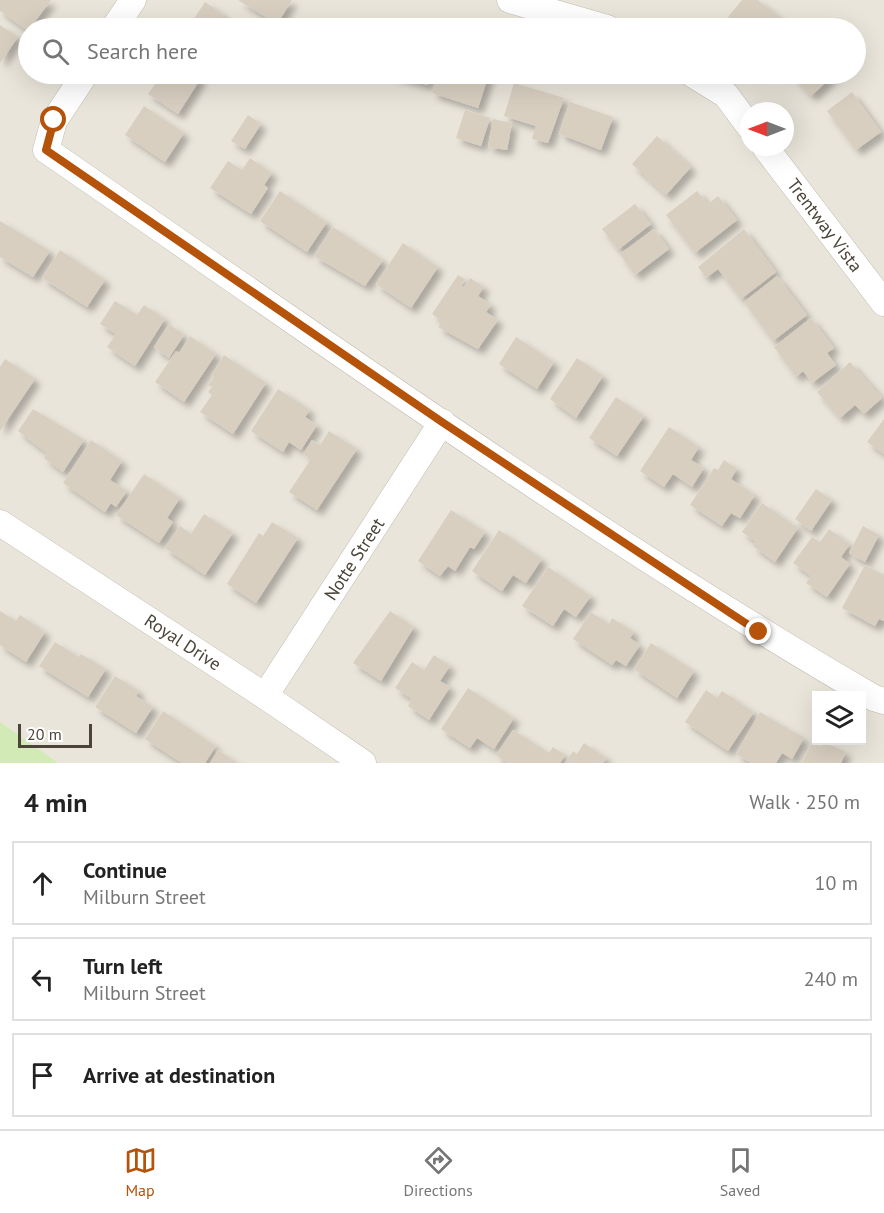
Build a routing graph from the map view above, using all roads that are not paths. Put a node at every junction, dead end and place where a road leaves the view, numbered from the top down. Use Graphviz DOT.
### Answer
graph roads {
  1 [pos="133,0"];
  2 [pos="510,0"];
  3 [pos="121,18"];
  4 [pos="580,18"];
  5 [pos="78,84"];
  6 [pos="708,84"];
  7 [pos="740,114"];
  8 [pos="772,156"];
  9 [pos="884,303"];
  10 [pos="442,422"];
  11 [pos="0,523"];
  12 [pos="265,696"];
  13 [pos="884,701"];
  14 [pos="363,763"];
  1 -- 3 [label="street"];
  2 -- 4 [label="street"];
  5 -- 10 [label="street"];
  6 -- 7 [label="street"];
  8 -- 9 [label="street, Trentway Vista"];
  10 -- 12 [label="street, Notte Street"];
  10 -- 13 [label="street"];
  11 -- 12 [label="street, Royal Drive"];
  12 -- 14 [label="street, Royal Drive"];
}
